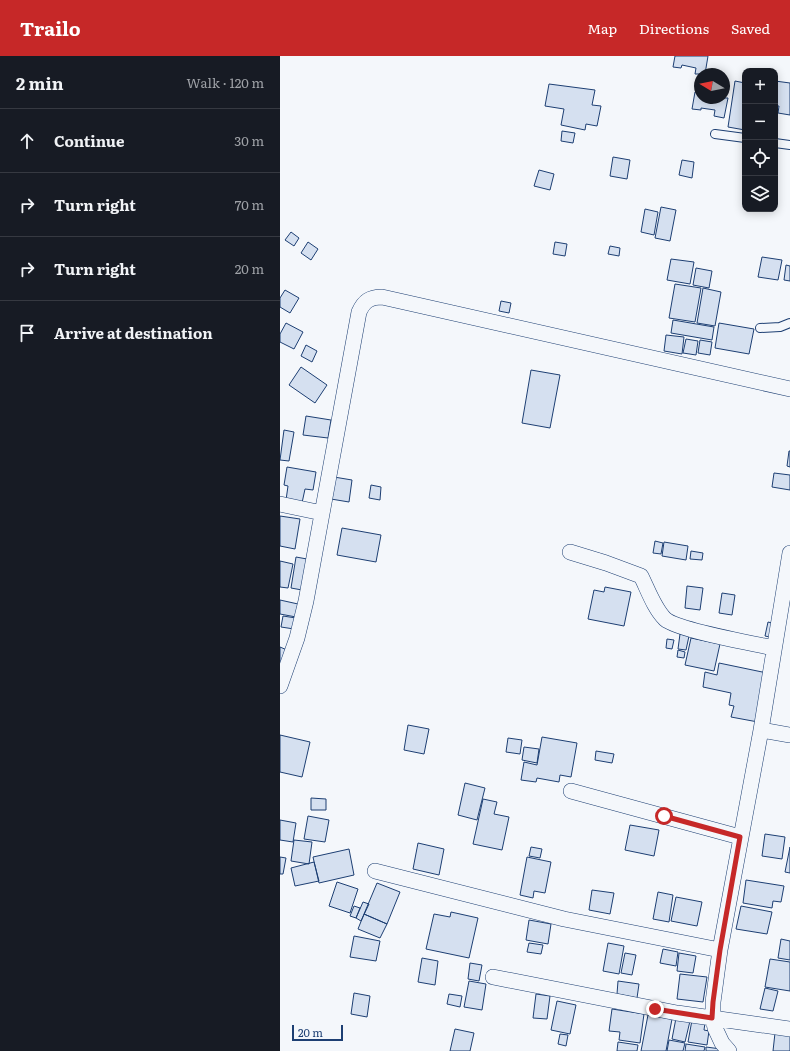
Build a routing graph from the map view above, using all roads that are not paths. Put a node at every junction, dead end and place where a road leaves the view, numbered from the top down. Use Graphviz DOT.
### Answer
graph roads {
  1 [pos="715,134"];
  2 [pos="742,138"];
  3 [pos="778,143"];
  4 [pos="790,145"];
  5 [pos="790,323"];
  6 [pos="760,328"];
  7 [pos="790,389"];
  8 [pos="280,504"];
  9 [pos="322,513"];
  10 [pos="570,552"];
  11 [pos="790,553"];
  12 [pos="774,648"];
  13 [pos="280,686"];
  14 [pos="761,730"];
  15 [pos="790,735"];
  16 [pos="571,791"];
  17 [pos="740,837"];
  18 [pos="375,871"];
  19 [pos="720,950"];
  20 [pos="493,977"];
  21 [pos="712,1018"];
  22 [pos="790,1029"];
  23 [pos="729,1051"];
  1 -- 2 [label="lane"];
  3 -- 4 [label="lane"];
  5 -- 6 [label="lane"];
  7 -- 9 [label="street"];
  8 -- 9 [label="street"];
  9 -- 13 [label="street"];
  10 -- 12 [label="street"];
  11 -- 12 [label="street"];
  12 -- 14 [label="street"];
  14 -- 15 [label="street"];
  14 -- 17 [label="street"];
  16 -- 17 [label="street"];
  17 -- 19 [label="street"];
  18 -- 19 [label="street"];
  19 -- 21 [label="street"];
  20 -- 21 [label="street"];
  21 -- 22 [label="street"];
  21 -- 23 [label="street"];
}
